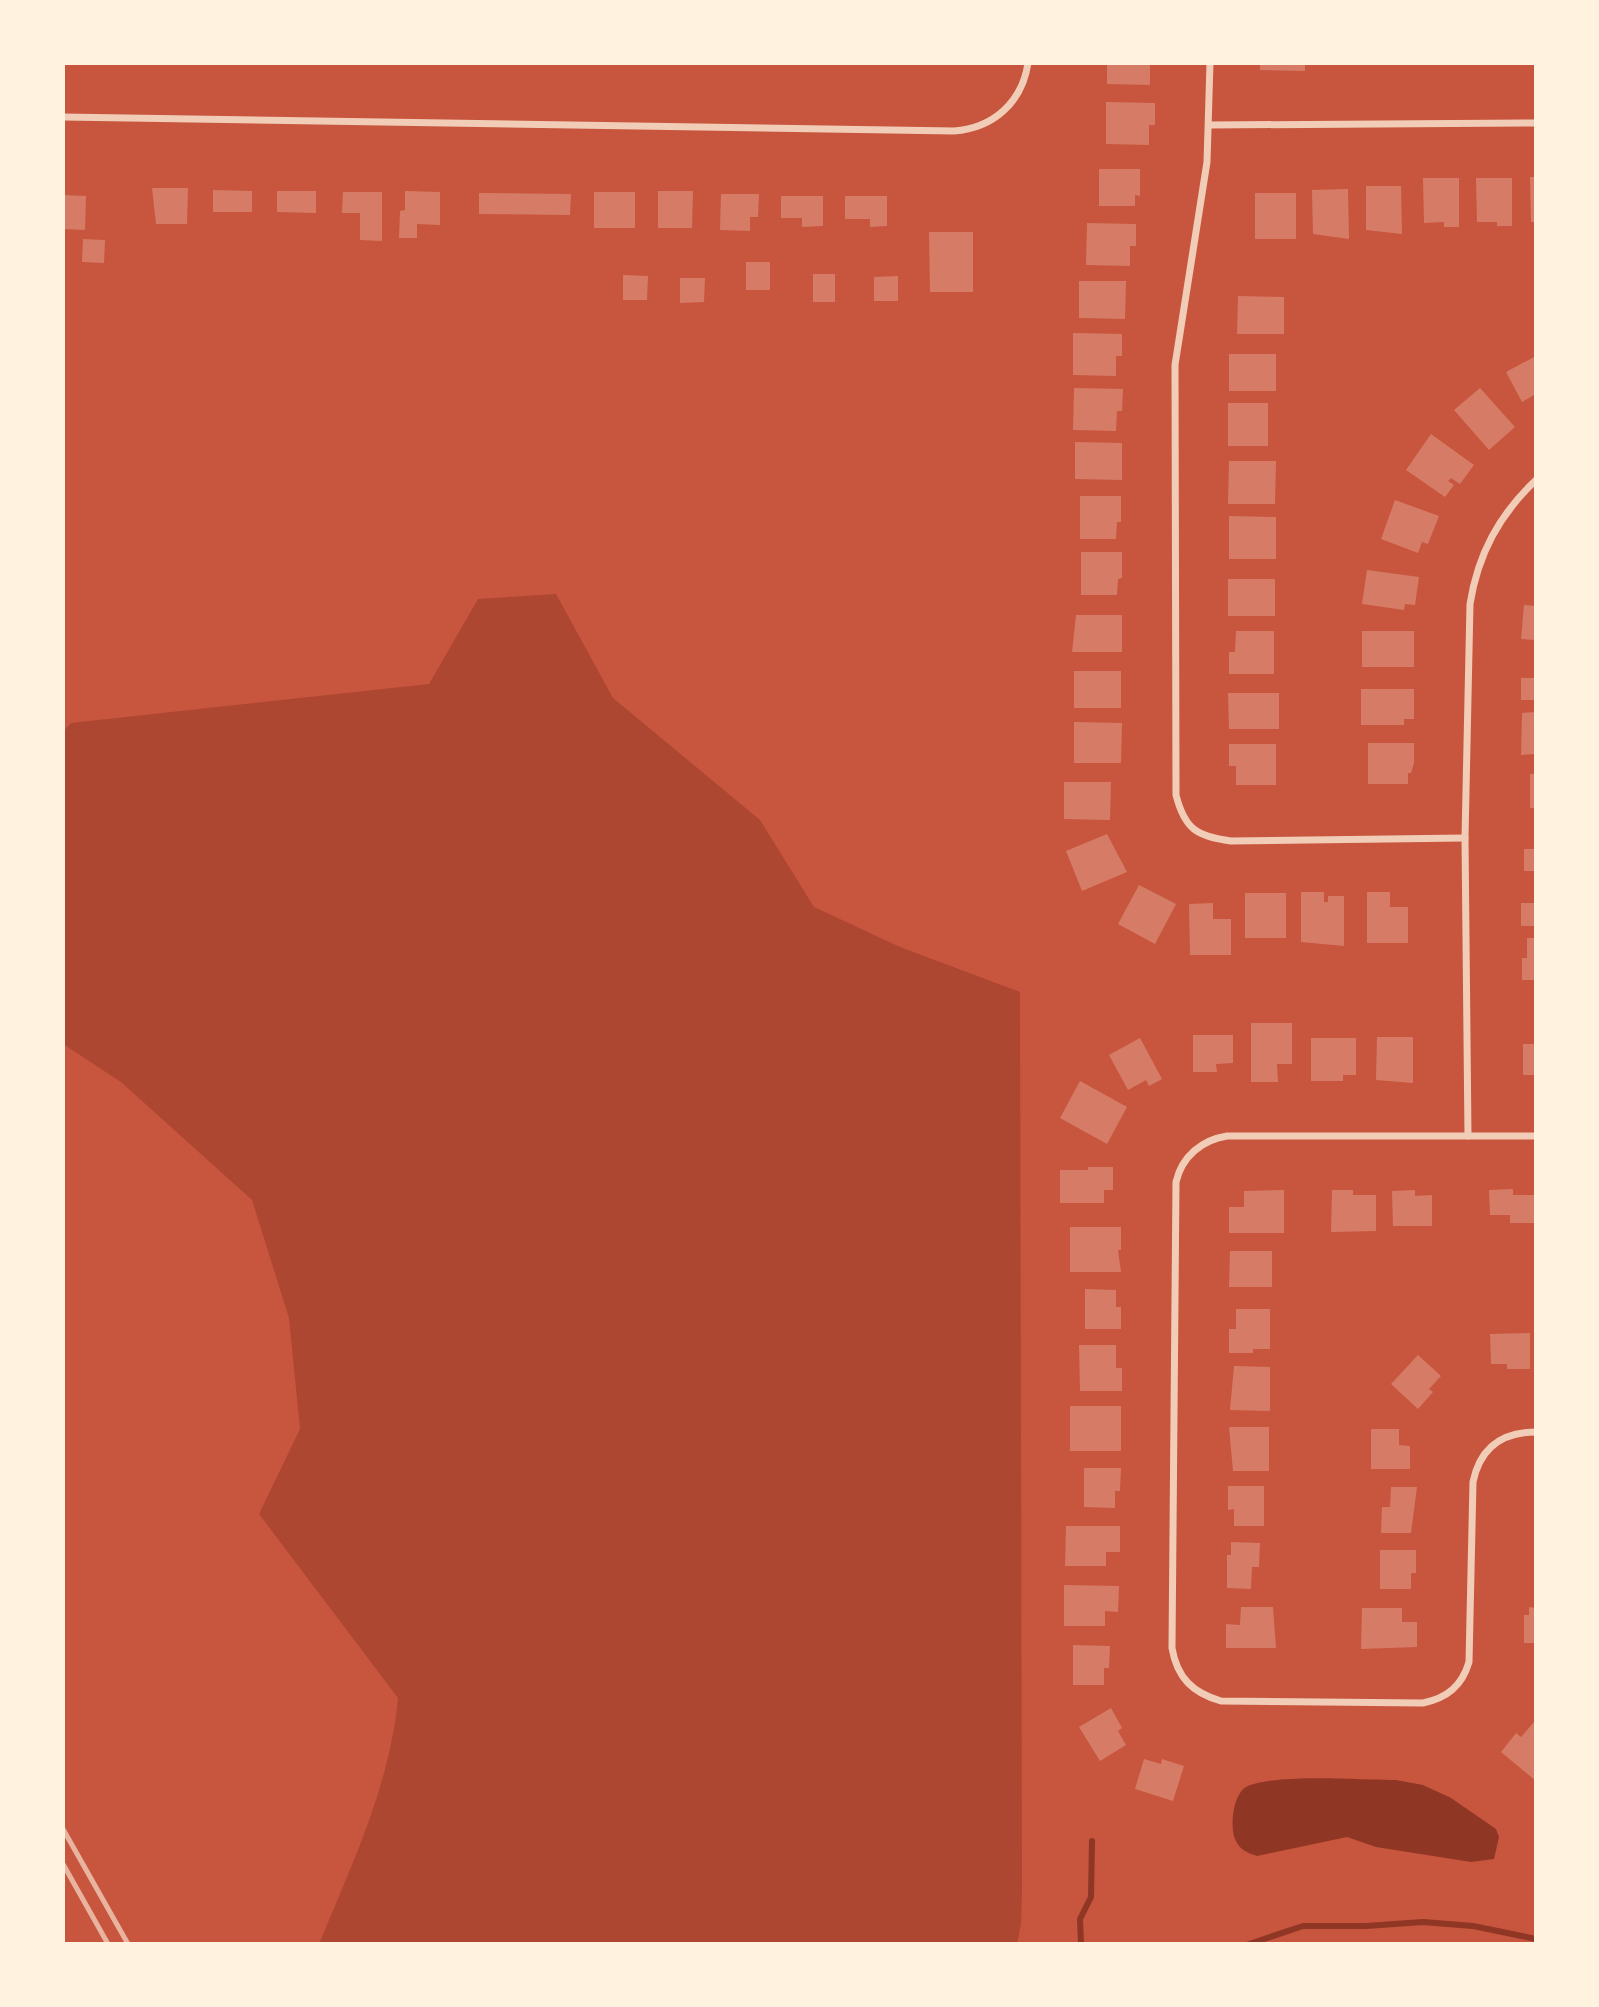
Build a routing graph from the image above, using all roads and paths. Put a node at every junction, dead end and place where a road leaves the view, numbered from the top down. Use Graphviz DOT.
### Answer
graph roads {
  1 [pos="1028,63"];
  2 [pos="1210,63"];
  3 [pos="63,117"];
  4 [pos="1536,124"];
  5 [pos="1210,125"];
  6 [pos="1536,480"];
  7 [pos="1465,838"];
  8 [pos="1468,1136"];
  9 [pos="1536,1136"];
  10 [pos="1536,1432"];
  1 -- 3 [label="street"];
  2 -- 5 [label="street"];
  4 -- 5 [label="street"];
  5 -- 7 [label="street"];
  6 -- 7 [label="street"];
  7 -- 8 [label="street"];
  8 -- 9 [label="street"];
  8 -- 10 [label="street"];
}
